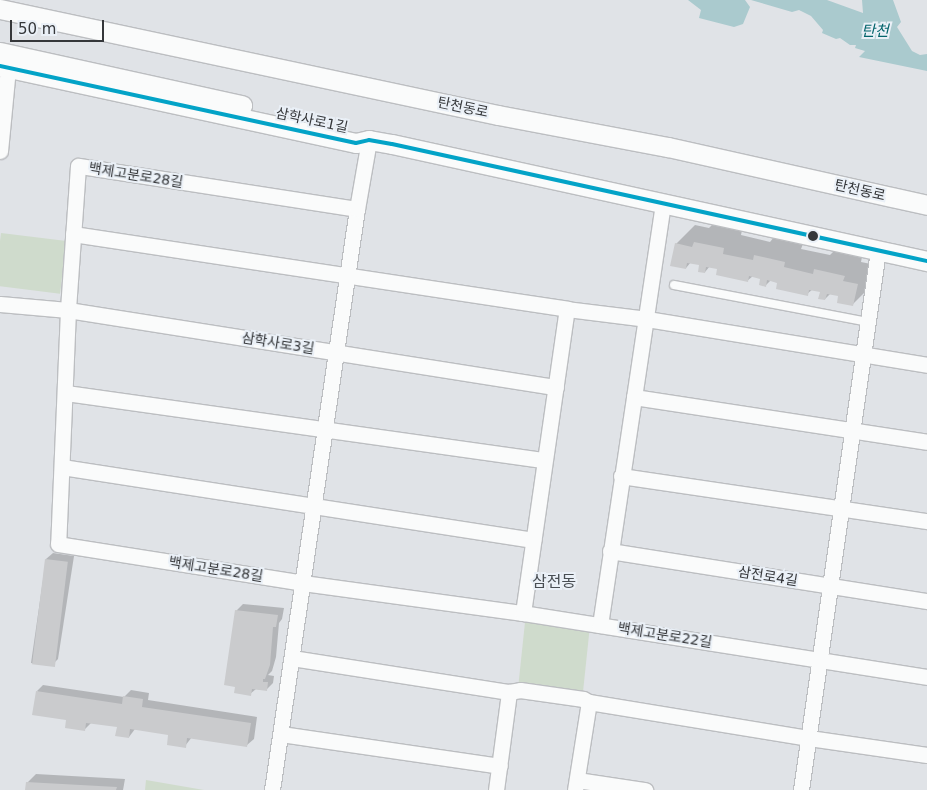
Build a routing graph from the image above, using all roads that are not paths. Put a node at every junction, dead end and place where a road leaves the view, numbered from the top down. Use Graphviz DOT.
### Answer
graph roads {
  1 [pos="0,9"];
  2 [pos="4,60"];
  3 [pos="369,140"];
  4 [pos="0,151"];
  5 [pos="663,204"];
  6 [pos="927,205"];
  7 [pos="357,209"];
  8 [pos="73,234"];
  9 [pos="878,250"];
  10 [pos="927,262"];
  11 [pos="348,276"];
  12 [pos="674,285"];
  13 [pos="0,304"];
  14 [pos="567,309"];
  15 [pos="68,310"];
  16 [pos="647,319"];
  17 [pos="868,322"];
  18 [pos="337,352"];
  19 [pos="863,355"];
  20 [pos="927,365"];
  21 [pos="556,387"];
  22 [pos="66,393"];
  23 [pos="634,397"];
  24 [pos="325,429"];
  25 [pos="852,431"];
  26 [pos="927,442"];
  27 [pos="544,460"];
  28 [pos="62,467"];
  29 [pos="621,476"];
  30 [pos="313,506"];
  31 [pos="842,509"];
  32 [pos="927,521"];
  33 [pos="533,540"];
  34 [pos="610,552"];
  35 [pos="303,583"];
  36 [pos="831,586"];
  37 [pos="927,601"];
  38 [pos="523,613"];
  39 [pos="600,625"];
  40 [pos="292,658"];
  41 [pos="821,660"];
  42 [pos="927,676"];
  43 [pos="509,692"];
  44 [pos="589,702"];
  45 [pos="281,734"];
  46 [pos="809,738"];
  47 [pos="927,755"];
  48 [pos="500,766"];
  49 [pos="576,785"];
  50 [pos="272,790"];
  51 [pos="496,790"];
  52 [pos="645,790"];
  53 [pos="801,790"];
  1 -- 6 [label="street, 탄천동로"];
  2 -- 3 [label="street, 삼학사로1길"];
  2 -- 4 [label="street"];
  3 -- 5 [label="street, 삼학사로1길"];
  3 -- 7 [label="street"];
  5 -- 9 [label="street, 삼학사로1길"];
  5 -- 16 [label="street, 백제고분로22길"];
  7 -- 8 [label="street, 백제고분로28길"];
  7 -- 11 [label="street"];
  8 -- 11 [label="street"];
  8 -- 15 [label="street, 백제고분로28길"];
  9 -- 10 [label="street, 삼학사로1길"];
  9 -- 17 [label="street"];
  11 -- 14 [label="street"];
  11 -- 18 [label="street"];
  12 -- 17 [label="lane"];
  13 -- 15 [label="street, 삼학사로3길"];
  14 -- 16 [label="street"];
  14 -- 21 [label="street"];
  15 -- 18 [label="street, 삼학사로3길"];
  15 -- 22 [label="street, 백제고분로28길"];
  16 -- 19 [label="street"];
  16 -- 23 [label="street, 백제고분로22길"];
  17 -- 19 [label="street"];
  18 -- 21 [label="street, 삼학사로3길"];
  18 -- 24 [label="street"];
  19 -- 20 [label="street"];
  19 -- 25 [label="street"];
  21 -- 27 [label="street"];
  22 -- 24 [label="street"];
  22 -- 28 [label="street, 백제고분로28길"];
  23 -- 25 [label="street"];
  23 -- 29 [label="street, 백제고분로22길"];
  24 -- 27 [label="street"];
  24 -- 30 [label="street"];
  25 -- 26 [label="street"];
  25 -- 31 [label="street"];
  27 -- 33 [label="street"];
  28 -- 30 [label="street"];
  28 -- 35 [label="street, 백제고분로28길"];
  29 -- 31 [label="street"];
  29 -- 34 [label="street, 백제고분로22길"];
  30 -- 33 [label="street"];
  30 -- 35 [label="street"];
  31 -- 32 [label="street"];
  31 -- 36 [label="street"];
  33 -- 38 [label="street"];
  34 -- 36 [label="street, 삼전로4길"];
  34 -- 39 [label="street, 백제고분로22길"];
  35 -- 38 [label="street, 백제고분로28길"];
  35 -- 40 [label="street"];
  36 -- 37 [label="street, 삼전로4길"];
  36 -- 41 [label="street"];
  38 -- 39 [label="street, 백제고분로28길"];
  39 -- 41 [label="street, 백제고분로22길"];
  40 -- 43 [label="street"];
  40 -- 45 [label="street"];
  41 -- 42 [label="street, 백제고분로22길"];
  41 -- 46 [label="street"];
  43 -- 44 [label="street"];
  43 -- 48 [label="street"];
  44 -- 46 [label="street"];
  44 -- 49 [label="street"];
  45 -- 48 [label="street"];
  45 -- 50 [label="street"];
  46 -- 47 [label="street"];
  46 -- 53 [label="street"];
  48 -- 51 [label="street"];
  49 -- 52 [label="street"];
}
